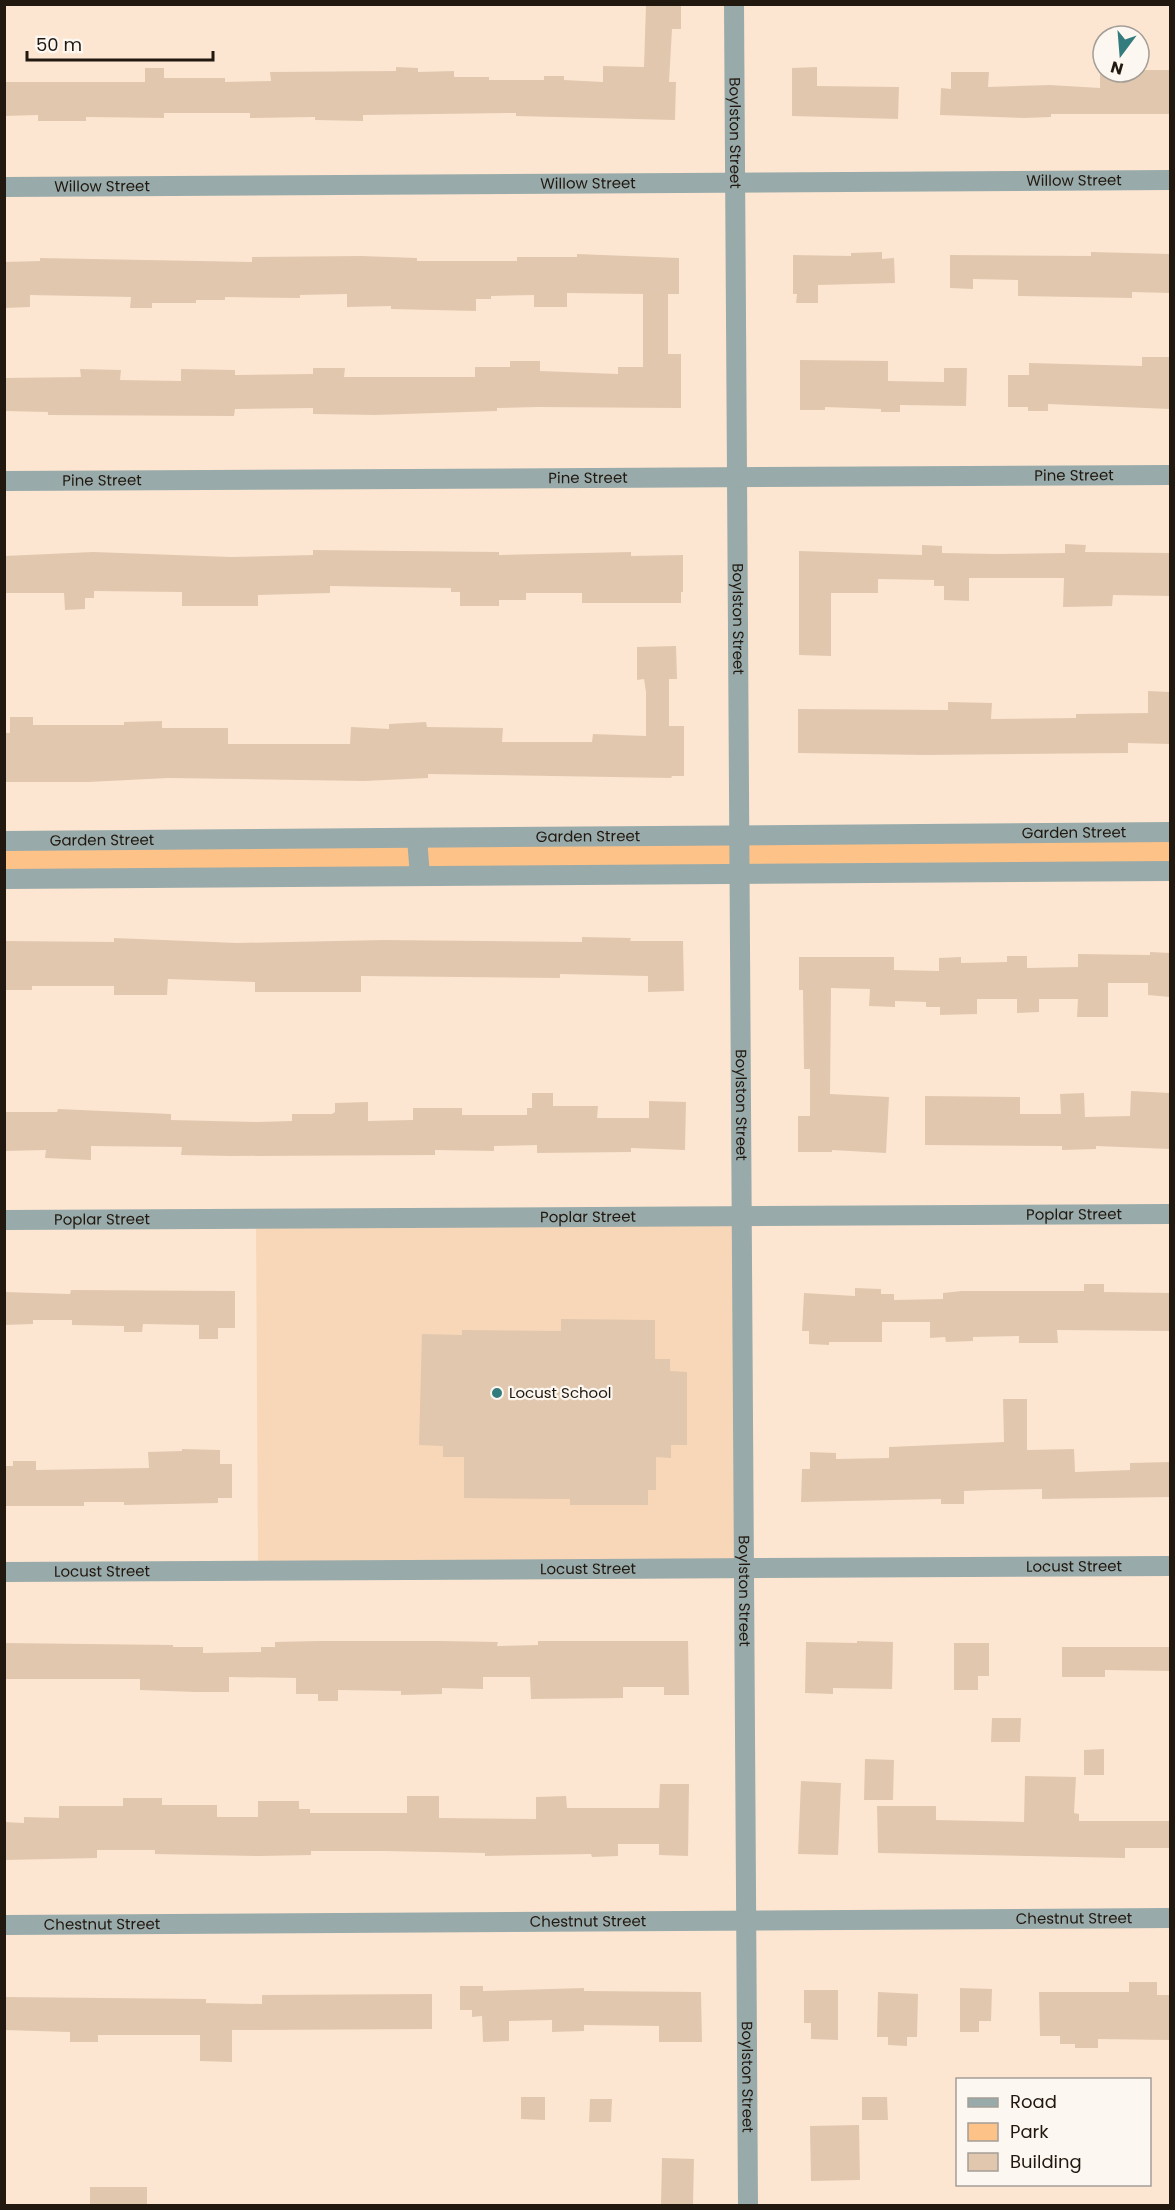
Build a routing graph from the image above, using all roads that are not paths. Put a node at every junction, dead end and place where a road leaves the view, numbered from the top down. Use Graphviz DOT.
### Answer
graph roads {
  1 [pos="734,4"];
  2 [pos="1170,180"];
  3 [pos="735,182"];
  4 [pos="4,187"];
  5 [pos="1170,475"];
  6 [pos="737,477"];
  7 [pos="4,481"];
  8 [pos="1170,832"];
  9 [pos="739,835"];
  10 [pos="417,838"];
  11 [pos="4,841"];
  12 [pos="1170,871"];
  13 [pos="739,874"];
  14 [pos="420,876"];
  15 [pos="4,879"];
  16 [pos="1170,1214"];
  17 [pos="741,1216"];
  18 [pos="4,1220"];
  19 [pos="1170,1566"];
  20 [pos="743,1569"];
  21 [pos="4,1572"];
  22 [pos="1170,1918"];
  23 [pos="746,1920"];
  24 [pos="4,1925"];
  25 [pos="748,2205"];
  1 -- 3 [label="street, Boylston Street"];
  2 -- 3 [label="street, Willow Street"];
  3 -- 4 [label="street, Willow Street"];
  3 -- 6 [label="street, Boylston Street"];
  5 -- 6 [label="street, Pine Street"];
  6 -- 7 [label="street, Pine Street"];
  6 -- 9 [label="street, Boylston Street"];
  8 -- 9 [label="street, Garden Street"];
  9 -- 10 [label="street, Garden Street"];
  9 -- 13 [label="street, Boylston Street"];
  10 -- 11 [label="street, Garden Street"];
  10 -- 14 [label="street"];
  12 -- 13 [label="street"];
  13 -- 14 [label="street"];
  13 -- 17 [label="street, Boylston Street"];
  14 -- 15 [label="street"];
  16 -- 17 [label="street, Poplar Street"];
  17 -- 18 [label="street, Poplar Street"];
  17 -- 20 [label="street, Boylston Street"];
  19 -- 20 [label="street, Locust Street"];
  20 -- 21 [label="street, Locust Street"];
  20 -- 23 [label="street, Boylston Street"];
  22 -- 23 [label="street, Chestnut Street"];
  23 -- 24 [label="street, Chestnut Street"];
  23 -- 25 [label="street, Boylston Street"];
}
